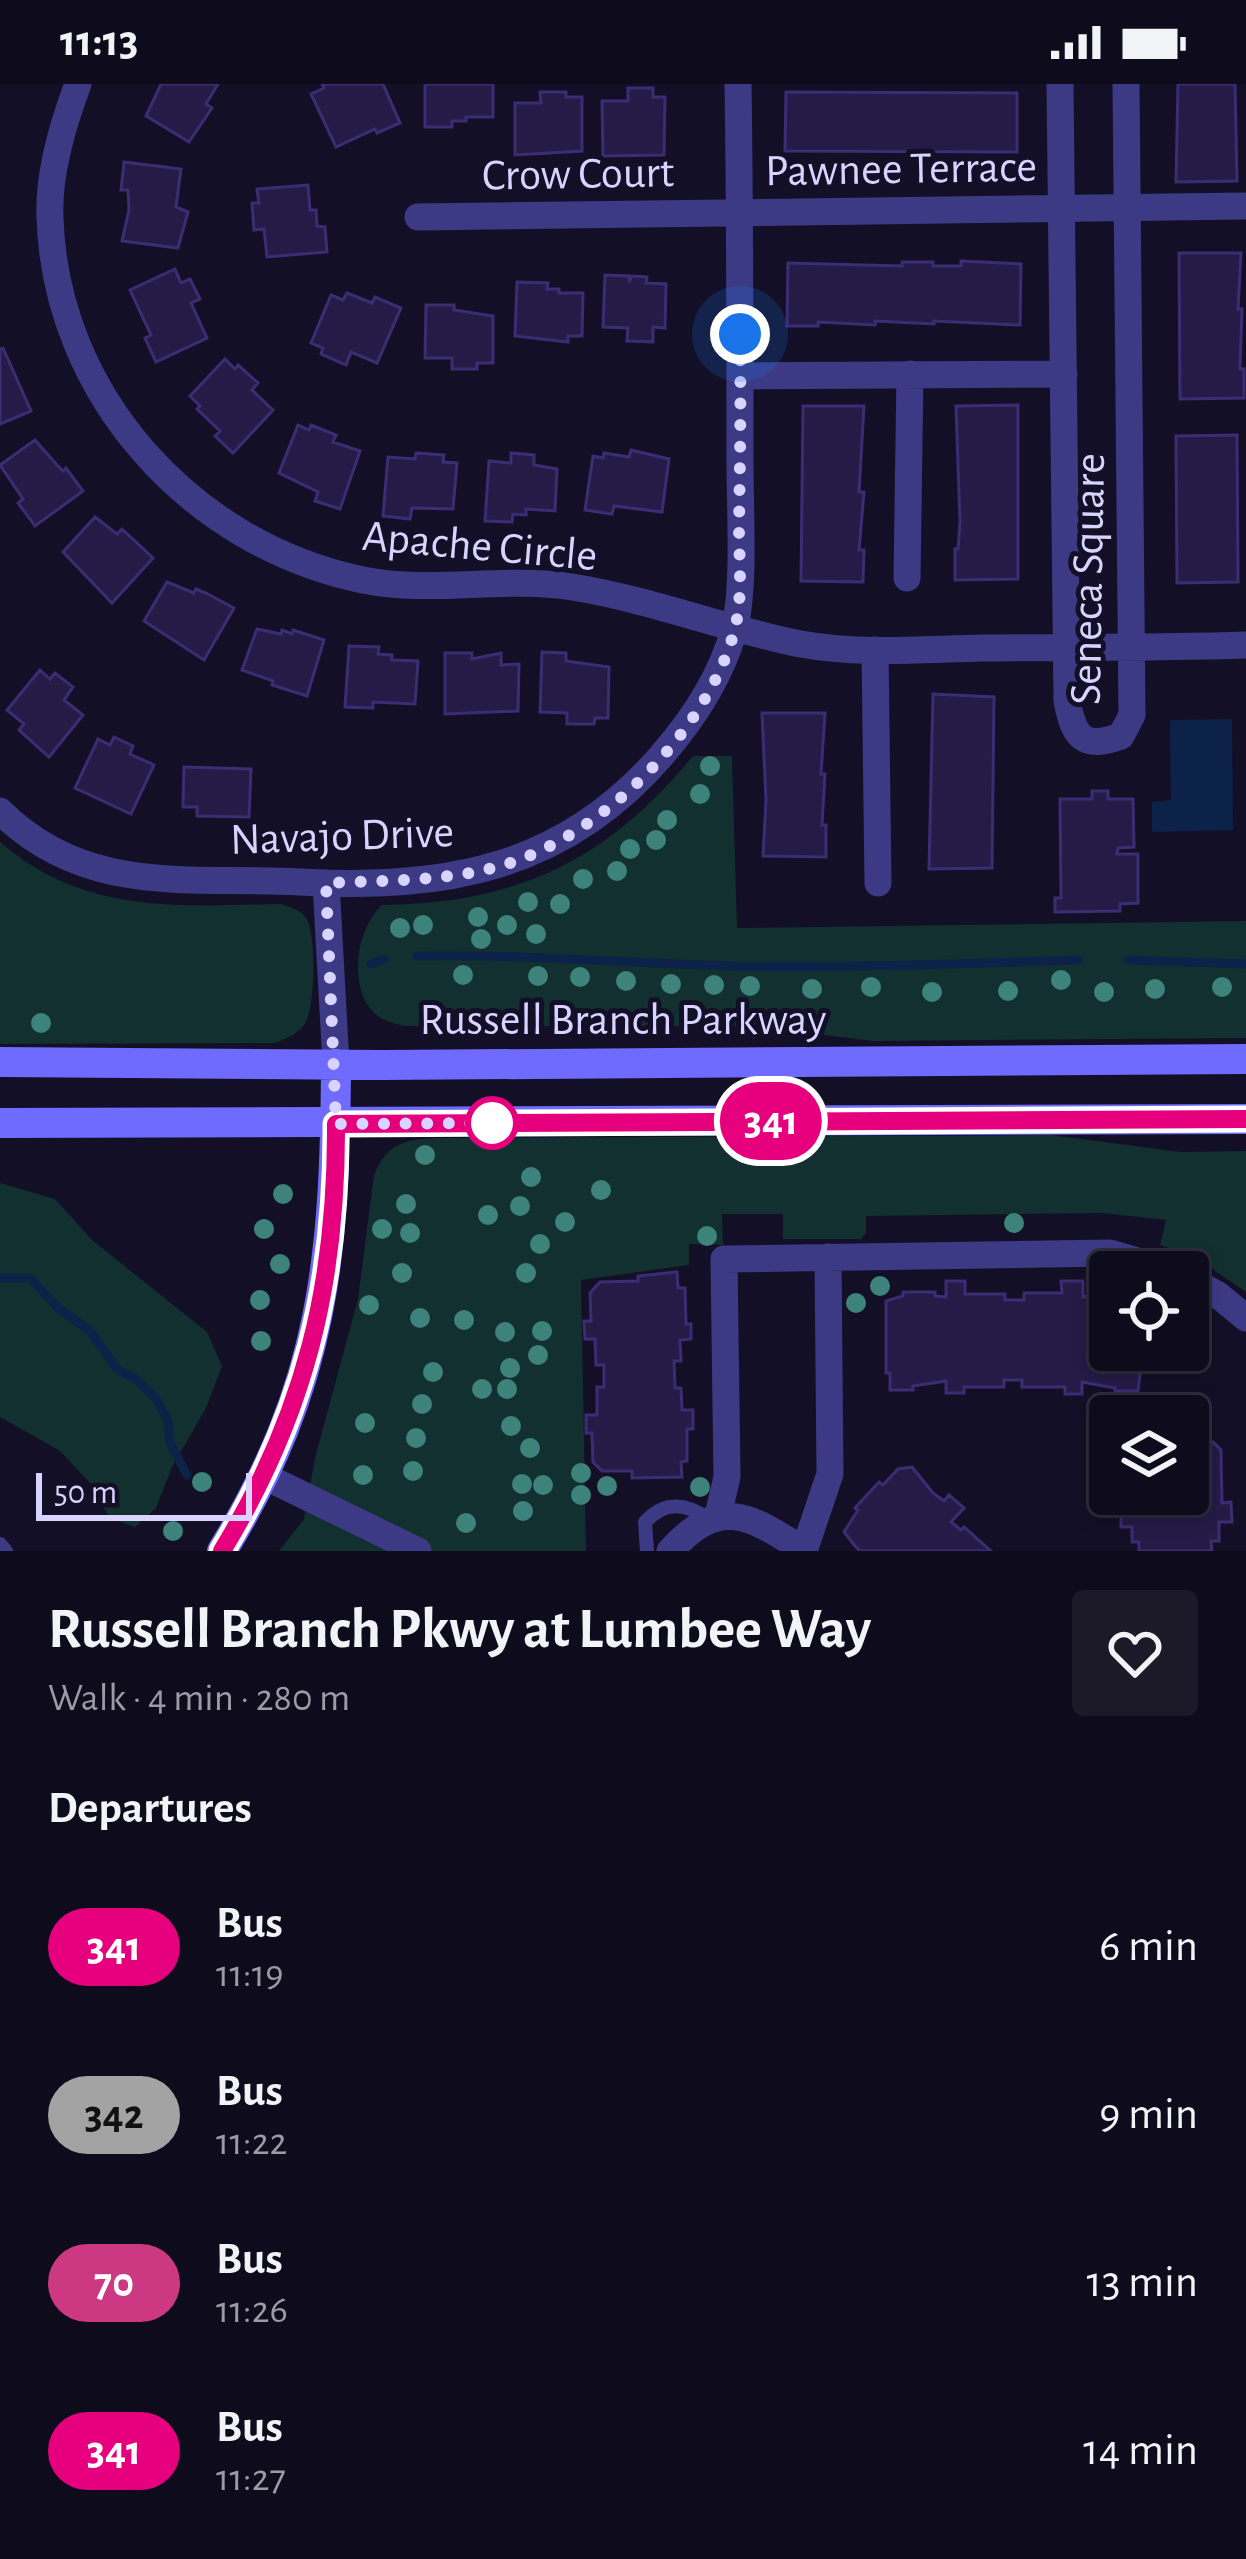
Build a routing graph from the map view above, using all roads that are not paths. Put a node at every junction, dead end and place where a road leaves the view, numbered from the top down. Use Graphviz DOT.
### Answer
graph roads {
  1 [pos="78,84"];
  2 [pos="738,84"];
  3 [pos="1060,84"];
  4 [pos="1126,84"];
  5 [pos="1246,206"];
  6 [pos="1063,207"];
  7 [pos="1127,207"];
  8 [pos="740,210"];
  9 [pos="418,218"];
  10 [pos="910,374"];
  11 [pos="1064,374"];
  12 [pos="740,376"];
  13 [pos="908,578"];
  14 [pos="736,626"];
  15 [pos="1246,645"];
  16 [pos="1065,647"];
  17 [pos="1132,647"];
  18 [pos="875,650"];
  19 [pos="0,811"];
  20 [pos="326,883"];
  21 [pos="878,883"];
  22 [pos="1246,1059"];
  23 [pos="0,1062"];
  24 [pos="336,1064"];
  25 [pos="1246,1119"];
  26 [pos="0,1123"];
  27 [pos="336,1124"];
  28 [pos="1089,1253"];
  29 [pos="827,1258"];
  30 [pos="1209,1290"];
  31 [pos="1246,1318"];
  32 [pos="264,1476"];
  33 [pos="714,1517"];
  34 [pos="0,1544"];
  35 [pos="6,1551"];
  36 [pos="222,1551"];
  37 [pos="418,1551"];
  38 [pos="647,1551"];
  39 [pos="670,1551"];
  40 [pos="805,1551"];
  1 -- 14 [label="street, Apache Circle"];
  2 -- 8 [label="street"];
  3 -- 6 [label="street, Seneca Square"];
  4 -- 7 [label="street, Seneca Square"];
  5 -- 7 [label="street, Pawnee Terrace"];
  6 -- 7 [label="street, Pawnee Terrace"];
  6 -- 8 [label="street, Pawnee Terrace"];
  6 -- 11 [label="street, Seneca Square"];
  7 -- 17 [label="street, Seneca Square"];
  8 -- 9 [label="street, Crow Court"];
  8 -- 12 [label="street"];
  10 -- 11 [label="street"];
  10 -- 12 [label="street"];
  10 -- 13 [label="street"];
  11 -- 16 [label="street, Seneca Square"];
  12 -- 14 [label="street"];
  14 -- 18 [label="street, Apache Circle"];
  14 -- 20 [label="street, Navajo Drive"];
  15 -- 17 [label="street, Apache Circle"];
  16 -- 17 [label="street, Apache Circle"];
  16 -- 17 [label="street, Seneca Square"];
  16 -- 18 [label="street, Apache Circle"];
  18 -- 21 [label="street"];
  19 -- 20 [label="street, Navajo Drive"];
  20 -- 24 [label="street"];
  22 -- 24 [label="main road, Russell Branch Parkway"];
  23 -- 24 [label="main road, Russell Branch Parkway"];
  24 -- 27 [label="main road"];
  25 -- 27 [label="main road"];
  26 -- 27 [label="main road"];
  27 -- 32 [label="main road"];
  28 -- 29 [label="street"];
  29 -- 33 [label="street"];
  29 -- 40 [label="street"];
  30 -- 31 [label="street"];
  32 -- 36 [label="main road"];
  32 -- 37 [label="street"];
  33 -- 38 [label="lane"];
  33 -- 39 [label="street"];
  33 -- 40 [label="street"];
  34 -- 35 [label="lane"];
}
